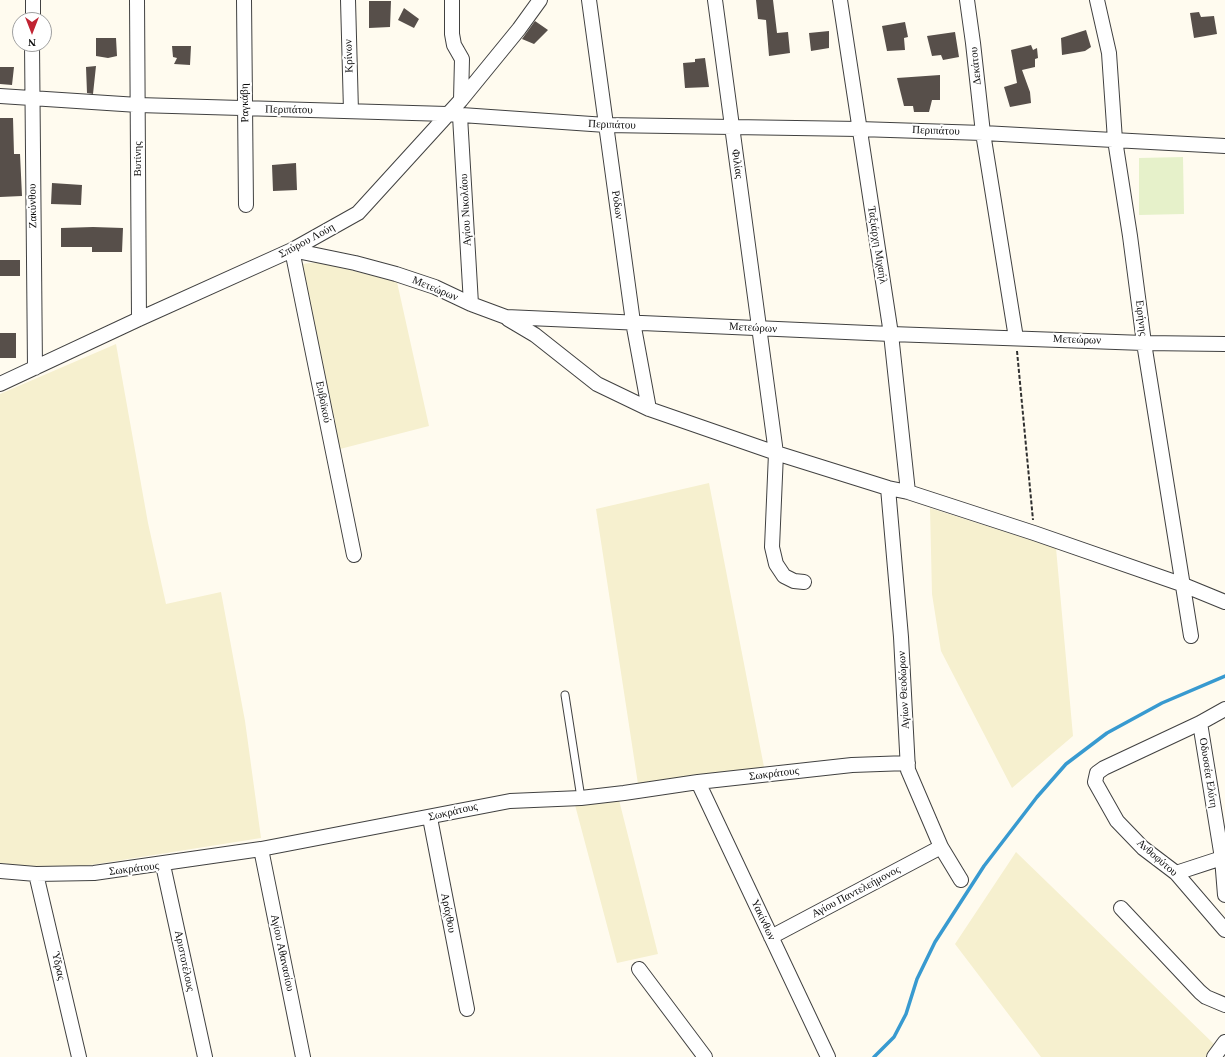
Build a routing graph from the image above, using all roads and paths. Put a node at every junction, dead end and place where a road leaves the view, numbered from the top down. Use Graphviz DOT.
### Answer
graph roads {
  1 [pos="33,0"];
  2 [pos="137,0"];
  3 [pos="244,0"];
  4 [pos="348,0"];
  5 [pos="452,0"];
  6 [pos="540,0"];
  7 [pos="589,0"];
  8 [pos="715,0"];
  9 [pos="840,0"];
  10 [pos="967,0"];
  11 [pos="1097,0"];
  12 [pos="33,12"];
  13 [pos="32,52"];
  14 [pos="0,96"];
  15 [pos="32,98"];
  16 [pos="460,100"];
  17 [pos="138,105"];
  18 [pos="245,109"];
  19 [pos="351,111"];
  20 [pos="454,115"];
  21 [pos="606,125"];
  22 [pos="732,128"];
  23 [pos="859,129"];
  24 [pos="983,133"];
  25 [pos="1115,140"];
  26 [pos="1225,146"];
  27 [pos="246,205"];
  28 [pos="292,250"];
  29 [pos="471,304"];
  30 [pos="139,318"];
  31 [pos="506,318"];
  32 [pos="633,322"];
  33 [pos="759,328"];
  34 [pos="891,334"];
  35 [pos="1016,338"];
  36 [pos="1144,343"];
  37 [pos="1225,344"];
  38 [pos="35,368"];
  39 [pos="0,384"];
  40 [pos="649,409"];
  41 [pos="776,453"];
  42 [pos="888,488"];
  43 [pos="908,492"];
  44 [pos="1034,532"];
  45 [pos="354,554"];
  46 [pos="804,582"];
  47 [pos="1181,584"];
  48 [pos="1225,602"];
  49 [pos="1191,636"];
  50 [pos="565,695"];
  51 [pos="1225,709"];
  52 [pos="1200,723"];
  53 [pos="908,763"];
  54 [pos="698,782"];
  55 [pos="581,798"];
  56 [pos="430,818"];
  57 [pos="941,847"];
  58 [pos="260,849"];
  59 [pos="1224,858"];
  60 [pos="163,865"];
  61 [pos="0,871"];
  62 [pos="1176,873"];
  63 [pos="36,874"];
  64 [pos="961,880"];
  65 [pos="1225,895"];
  66 [pos="1121,908"];
  67 [pos="1225,930"];
  68 [pos="771,937"];
  69 [pos="639,969"];
  70 [pos="1225,1005"];
  71 [pos="467,1009"];
  72 [pos="1225,1042"];
  73 [pos="79,1057"];
  74 [pos="205,1057"];
  75 [pos="303,1057"];
  76 [pos="705,1057"];
  77 [pos="828,1057"];
  78 [pos="1214,1057"];
  1 -- 12 [label="street"];
  2 -- 17 [label="street, Βυτίνης"];
  3 -- 18 [label="street, Ραγκάβη"];
  4 -- 19 [label="street, Κρίνων"];
  5 -- 16 [label="street"];
  6 -- 16 [label="street, Σπύρου Λούη"];
  7 -- 21 [label="street, Ρόδων"];
  8 -- 22 [label="street, Φιλίας"];
  9 -- 23 [label="street, Ταξιάρχη Μιχαήλ"];
  10 -- 24 [label="street, Δεκάτου"];
  11 -- 25 [label="street, Ειρήνης"];
  13 -- 15 [label="street, Ζακύνθου"];
  14 -- 15 [label="street, Περιπάτου"];
  15 -- 17 [label="street, Περιπάτου"];
  15 -- 38 [label="street, Ζακύνθου"];
  16 -- 20 [label="street, Σπύρου Λούη"];
  17 -- 18 [label="street, Περιπάτου"];
  17 -- 30 [label="street, Βυτίνης"];
  18 -- 19 [label="street, Περιπάτου"];
  18 -- 27 [label="street, Ραγκάβη"];
  19 -- 20 [label="street, Περιπάτου"];
  20 -- 21 [label="street, Περιπάτου"];
  20 -- 28 [label="street, Σπύρου Λούη"];
  20 -- 29 [label="street, Αγίου Νικολάου"];
  21 -- 22 [label="street, Περιπάτου"];
  21 -- 32 [label="street, Ρόδων"];
  22 -- 23 [label="street, Περιπάτου"];
  22 -- 33 [label="street, Φιλίας"];
  23 -- 24 [label="street, Περιπάτου"];
  23 -- 34 [label="street, Ταξιάρχη Μιχαήλ"];
  24 -- 25 [label="street, Περιπάτου"];
  24 -- 35 [label="street, Δεκάτου"];
  25 -- 26 [label="street, Περιπάτου"];
  25 -- 36 [label="street, Ειρήνης"];
  28 -- 29 [label="street, Μετεώρων"];
  28 -- 30 [label="street, Σπύρου Λούη"];
  28 -- 45 [label="street, Ευβοϊκού"];
  29 -- 31 [label="street, Μετεώρων"];
  30 -- 38 [label="street, Σπύρου Λούη"];
  31 -- 32 [label="street, Μετεώρων"];
  31 -- 40 [label="street"];
  32 -- 33 [label="street, Μετεώρων"];
  32 -- 40 [label="street, Ρόδων"];
  33 -- 34 [label="street, Μετεώρων"];
  33 -- 41 [label="street, Φιλίας"];
  34 -- 35 [label="street, Μετεώρων"];
  34 -- 43 [label="street, Ταξιάρχη Μιχαήλ"];
  35 -- 36 [label="street, Μετεώρων"];
  35 -- 44 [label="path"];
  36 -- 37 [label="street, Μετεώρων"];
  36 -- 47 [label="street, Ειρήνης"];
  38 -- 39 [label="street, Σπύρου Λούη"];
  40 -- 41 [label="street"];
  41 -- 42 [label="street"];
  41 -- 46 [label="street, Φιλίας"];
  42 -- 43 [label="street"];
  42 -- 53 [label="street, Αγίων Θεοδώρων"];
  43 -- 44 [label="street"];
  44 -- 47 [label="street"];
  47 -- 48 [label="street"];
  47 -- 49 [label="street, Ειρήνης"];
  50 -- 55 [label="lane"];
  51 -- 52 [label="street"];
  52 -- 59 [label="street, Οδυσσέα Ελύτη"];
  52 -- 62 [label="street, Ανθοφύτου"];
  53 -- 54 [label="street, Σωκράτους"];
  53 -- 57 [label="street, Αγίων Θεοδώρων"];
  54 -- 55 [label="street, Σωκράτους"];
  54 -- 68 [label="street, Υακίνθων"];
  55 -- 56 [label="street, Σωκράτους"];
  56 -- 58 [label="street, Σωκράτους"];
  56 -- 71 [label="street, Αράχθου"];
  57 -- 64 [label="street, Αγίων Θεοδώρων"];
  57 -- 68 [label="street, Αγίου Παντελεήμονος"];
  58 -- 60 [label="street, Σωκράτους"];
  58 -- 75 [label="street, Αγίου Αθανασίου"];
  59 -- 62 [label="street"];
  59 -- 65 [label="street, Οδυσσέα Ελύτη"];
  60 -- 63 [label="street, Σωκράτους"];
  60 -- 74 [label="street, Αριστοτέλους"];
  61 -- 63 [label="street, Σωκράτους"];
  62 -- 67 [label="street, Ανθοφύτου"];
  63 -- 73 [label="street, Ύδρας"];
  66 -- 70 [label="street"];
  68 -- 77 [label="street, Υακίνθων"];
  69 -- 76 [label="street"];
  72 -- 78 [label="street"];
}
